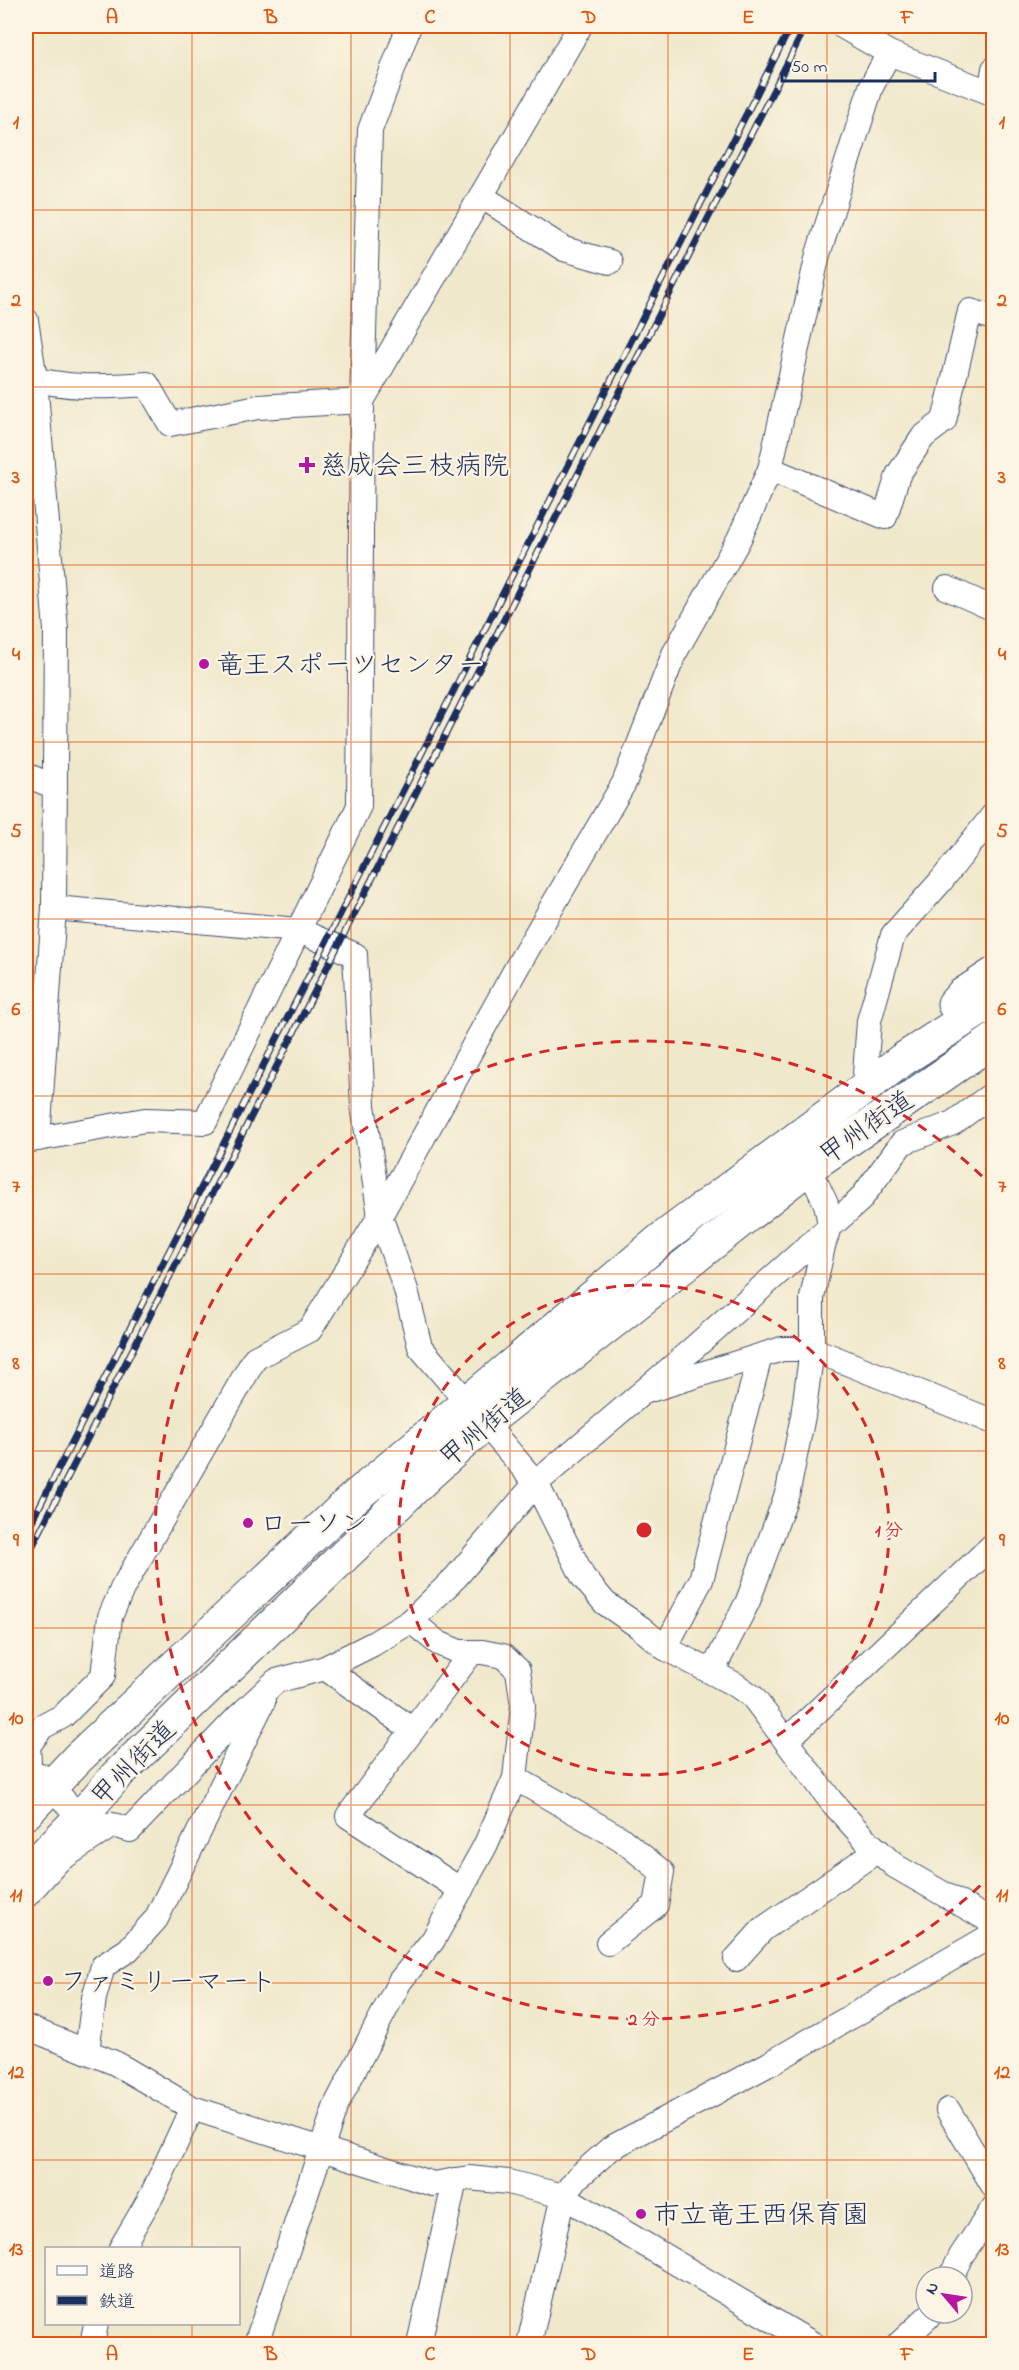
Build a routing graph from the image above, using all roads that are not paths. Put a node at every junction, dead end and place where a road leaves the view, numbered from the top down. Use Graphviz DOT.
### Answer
graph roads {
  1 [pos="409,26"];
  2 [pos="580,26"];
  3 [pos="842,26"];
  4 [pos="889,53"];
  5 [pos="992,85"];
  6 [pos="481,196"];
  7 [pos="610,262"];
  8 [pos="993,318"];
  9 [pos="26,320"];
  10 [pos="30,379"];
  11 [pos="362,401"];
  12 [pos="770,469"];
  13 [pos="946,588"];
  14 [pos="993,609"];
  15 [pos="26,775"];
  16 [pos="55,787"];
  17 [pos="993,814"];
  18 [pos="54,908"];
  19 [pos="298,930"];
  20 [pos="993,974"];
  21 [pos="993,1000"];
  22 [pos="993,1040"];
  23 [pos="993,1059"];
  24 [pos="902,1060"];
  25 [pos="864,1087"];
  26 [pos="993,1093"];
  27 [pos="871,1124"];
  28 [pos="32,1140"];
  29 [pos="805,1170"];
  30 [pos="380,1216"];
  31 [pos="830,1224"];
  32 [pos="812,1348"];
  33 [pos="760,1356"];
  34 [pos="642,1393"];
  35 [pos="475,1414"];
  36 [pos="993,1422"];
  37 [pos="536,1483"];
  38 [pos="993,1544"];
  39 [pos="411,1621"];
  40 [pos="666,1648"];
  41 [pos="472,1652"];
  42 [pos="325,1668"];
  43 [pos="712,1672"];
  44 [pos="271,1685"];
  45 [pos="412,1731"];
  46 [pos="786,1741"];
  47 [pos="27,1762"];
  48 [pos="515,1778"];
  49 [pos="50,1788"];
  50 [pos="26,1814"];
  51 [pos="80,1818"];
  52 [pos="113,1825"];
  53 [pos="878,1850"];
  54 [pos="26,1873"];
  55 [pos="461,1890"];
  56 [pos="26,1896"];
  57 [pos="993,1923"];
  58 [pos="993,1934"];
  59 [pos="608,1943"];
  60 [pos="736,1959"];
  61 [pos="26,2027"];
  62 [pos="87,2050"];
  63 [pos="192,2108"];
  64 [pos="948,2110"];
  65 [pos="321,2149"];
  66 [pos="455,2180"];
  67 [pos="993,2187"];
  68 [pos="563,2196"];
  69 [pos="993,2207"];
  70 [pos="122,2247"];
  71 [pos="957,2265"];
  72 [pos="96,2325"];
  73 [pos="919,2325"];
  74 [pos="92,2344"];
  75 [pos="256,2344"];
  76 [pos="419,2344"];
  77 [pos="529,2344"];
  78 [pos="813,2344"];
  79 [pos="899,2344"];
  1 -- 11 [label="street"];
  2 -- 6 [label="street"];
  3 -- 4 [label="street"];
  4 -- 5 [label="street"];
  4 -- 12 [label="street"];
  6 -- 7 [label="street"];
  6 -- 11 [label="street"];
  8 -- 12 [label="street"];
  9 -- 10 [label="street"];
  10 -- 11 [label="street"];
  10 -- 16 [label="street"];
  11 -- 19 [label="street"];
  12 -- 30 [label="street"];
  13 -- 14 [label="street"];
  15 -- 16 [label="street"];
  16 -- 18 [label="street"];
  17 -- 25 [label="street"];
  18 -- 19 [label="street"];
  18 -- 28 [label="street"];
  19 -- 28 [label="street"];
  19 -- 30 [label="street"];
  20 -- 24 [label="highway, 甲州街道"];
  21 -- 24 [label="highway, 甲州街道"];
  22 -- 27 [label="highway, 甲州街道"];
  23 -- 27 [label="highway"];
  24 -- 25 [label="highway, 甲州街道"];
  25 -- 35 [label="highway, 甲州街道"];
  26 -- 31 [label="street"];
  27 -- 29 [label="highway, 甲州街道"];
  29 -- 31 [label="street"];
  29 -- 35 [label="highway, 甲州街道"];
  30 -- 35 [label="street"];
  30 -- 47 [label="street"];
  31 -- 32 [label="street"];
  31 -- 34 [label="street"];
  32 -- 33 [label="street"];
  32 -- 36 [label="street"];
  32 -- 43 [label="street"];
  33 -- 34 [label="street"];
  33 -- 40 [label="street"];
  34 -- 37 [label="street"];
  35 -- 37 [label="street"];
  35 -- 49 [label="highway, 甲州街道"];
  35 -- 51 [label="highway, 甲州街道"];
  37 -- 39 [label="street"];
  37 -- 40 [label="street"];
  38 -- 46 [label="street"];
  39 -- 41 [label="street"];
  39 -- 42 [label="street"];
  40 -- 43 [label="street"];
  41 -- 45 [label="street"];
  41 -- 48 [label="street"];
  42 -- 44 [label="street"];
  42 -- 45 [label="street"];
  43 -- 46 [label="street"];
  44 -- 52 [label="street"];
  44 -- 62 [label="street"];
  45 -- 55 [label="street"];
  46 -- 53 [label="street"];
  47 -- 49 [label="street"];
  48 -- 55 [label="street"];
  48 -- 59 [label="street"];
  49 -- 50 [label="highway, 甲州街道"];
  49 -- 51 [label="street"];
  51 -- 52 [label="street"];
  51 -- 54 [label="highway, 甲州街道"];
  52 -- 56 [label="street"];
  53 -- 57 [label="street"];
  53 -- 60 [label="street"];
  55 -- 65 [label="street"];
  58 -- 68 [label="street"];
  61 -- 62 [label="street"];
  62 -- 63 [label="street"];
  63 -- 65 [label="street"];
  63 -- 70 [label="street"];
  64 -- 67 [label="street"];
  65 -- 66 [label="street"];
  65 -- 75 [label="street"];
  66 -- 68 [label="street"];
  66 -- 76 [label="street"];
  68 -- 77 [label="street"];
  68 -- 78 [label="street"];
  69 -- 71 [label="street"];
  72 -- 74 [label="street"];
  73 -- 79 [label="street"];
}
